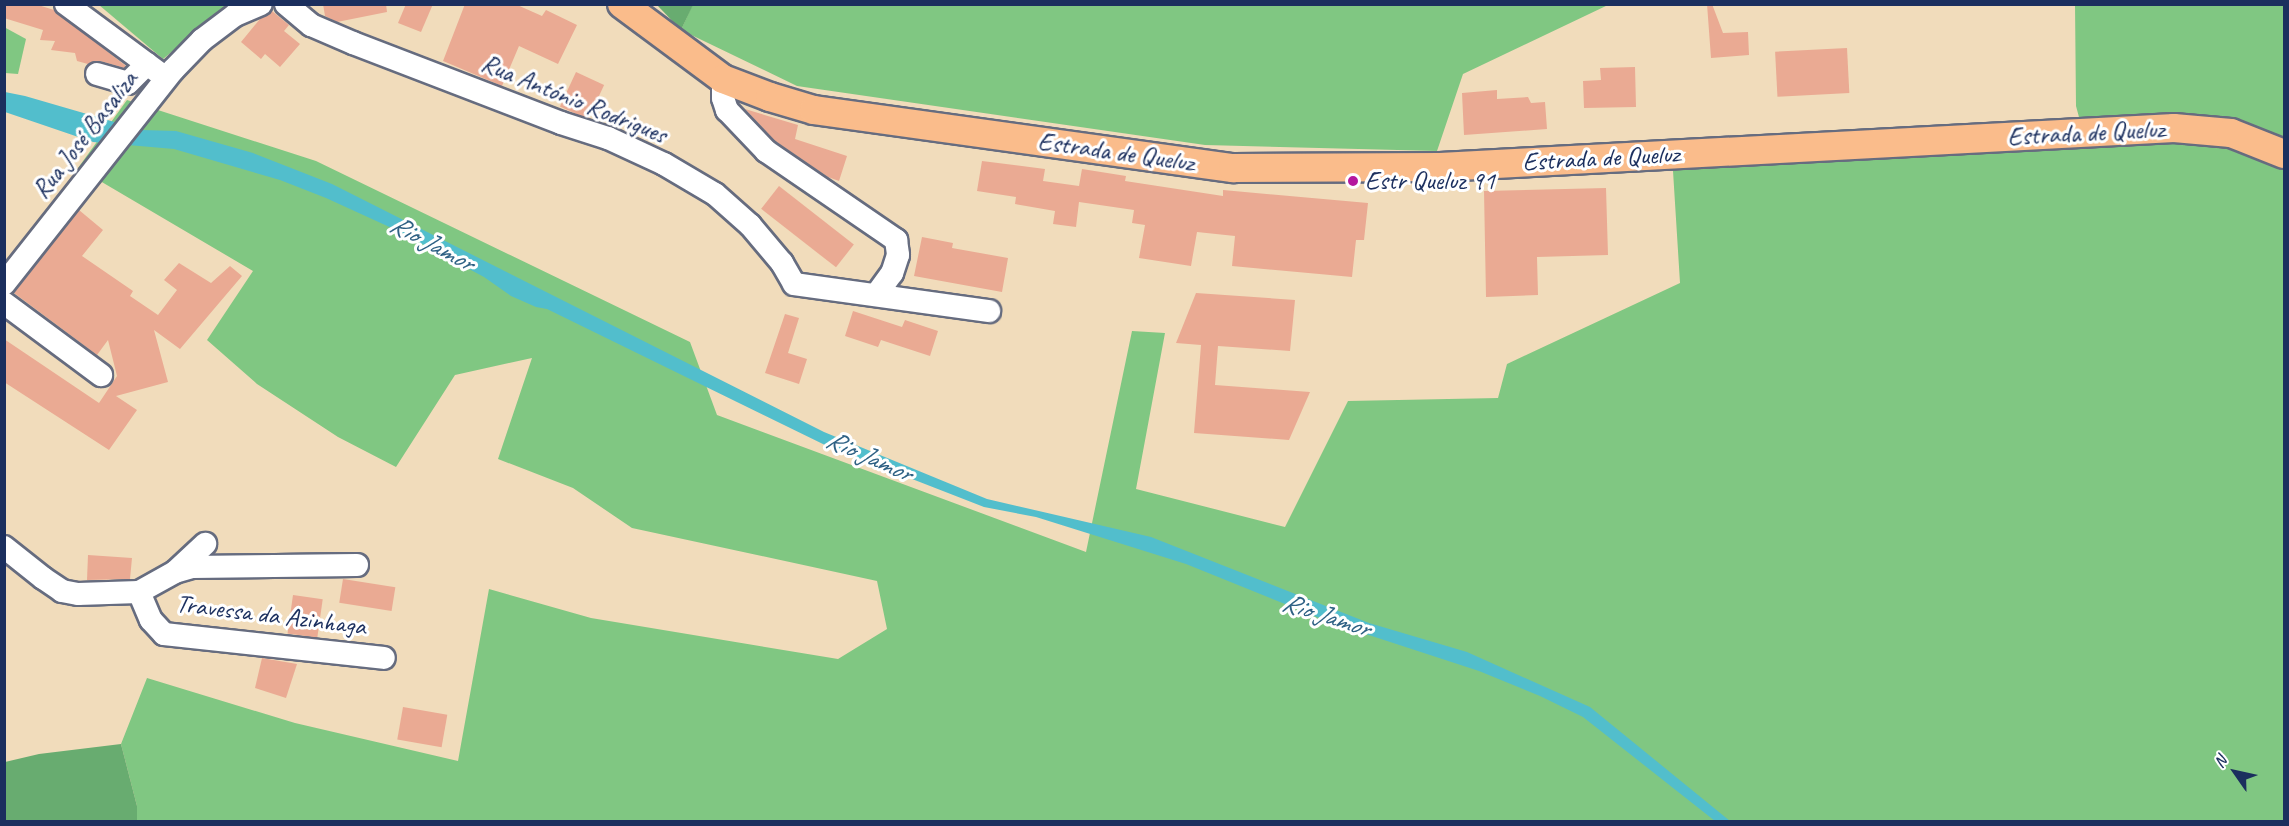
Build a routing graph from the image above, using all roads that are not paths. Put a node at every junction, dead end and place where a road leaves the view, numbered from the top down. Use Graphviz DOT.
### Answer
graph roads {
  1 [pos="66,4"];
  2 [pos="261,4"];
  3 [pos="286,4"];
  4 [pos="622,4"];
  5 [pos="147,64"];
  6 [pos="97,74"];
  7 [pos="166,78"];
  8 [pos="723,79"];
  9 [pos="2284,154"];
  10 [pos="4,284"];
  11 [pos="877,294"];
  12 [pos="4,303"];
  13 [pos="989,311"];
  14 [pos="101,375"];
  15 [pos="206,544"];
  16 [pos="4,547"];
  17 [pos="357,565"];
  18 [pos="175,572"];
  19 [pos="140,592"];
  20 [pos="384,658"];
  1 -- 5 [label="street"];
  2 -- 7 [label="street, Rua José Basaliza"];
  3 -- 11 [label="street, Rua António Rodrigues"];
  4 -- 8 [label="main road, Estrada de Queluz"];
  5 -- 6 [label="street"];
  5 -- 7 [label="street"];
  7 -- 10 [label="street, Rua José Basaliza"];
  8 -- 9 [label="main road, Estrada de Queluz"];
  8 -- 11 [label="street"];
  11 -- 13 [label="street, Rua António Rodrigues"];
  12 -- 14 [label="street"];
  15 -- 18 [label="street, Travessa da Azinhaga"];
  16 -- 19 [label="street, Travessa da Azinhaga"];
  17 -- 18 [label="street, Travessa da Azinhaga"];
  18 -- 19 [label="street, Travessa da Azinhaga"];
  19 -- 20 [label="street, Travessa da Azinhaga"];
}
